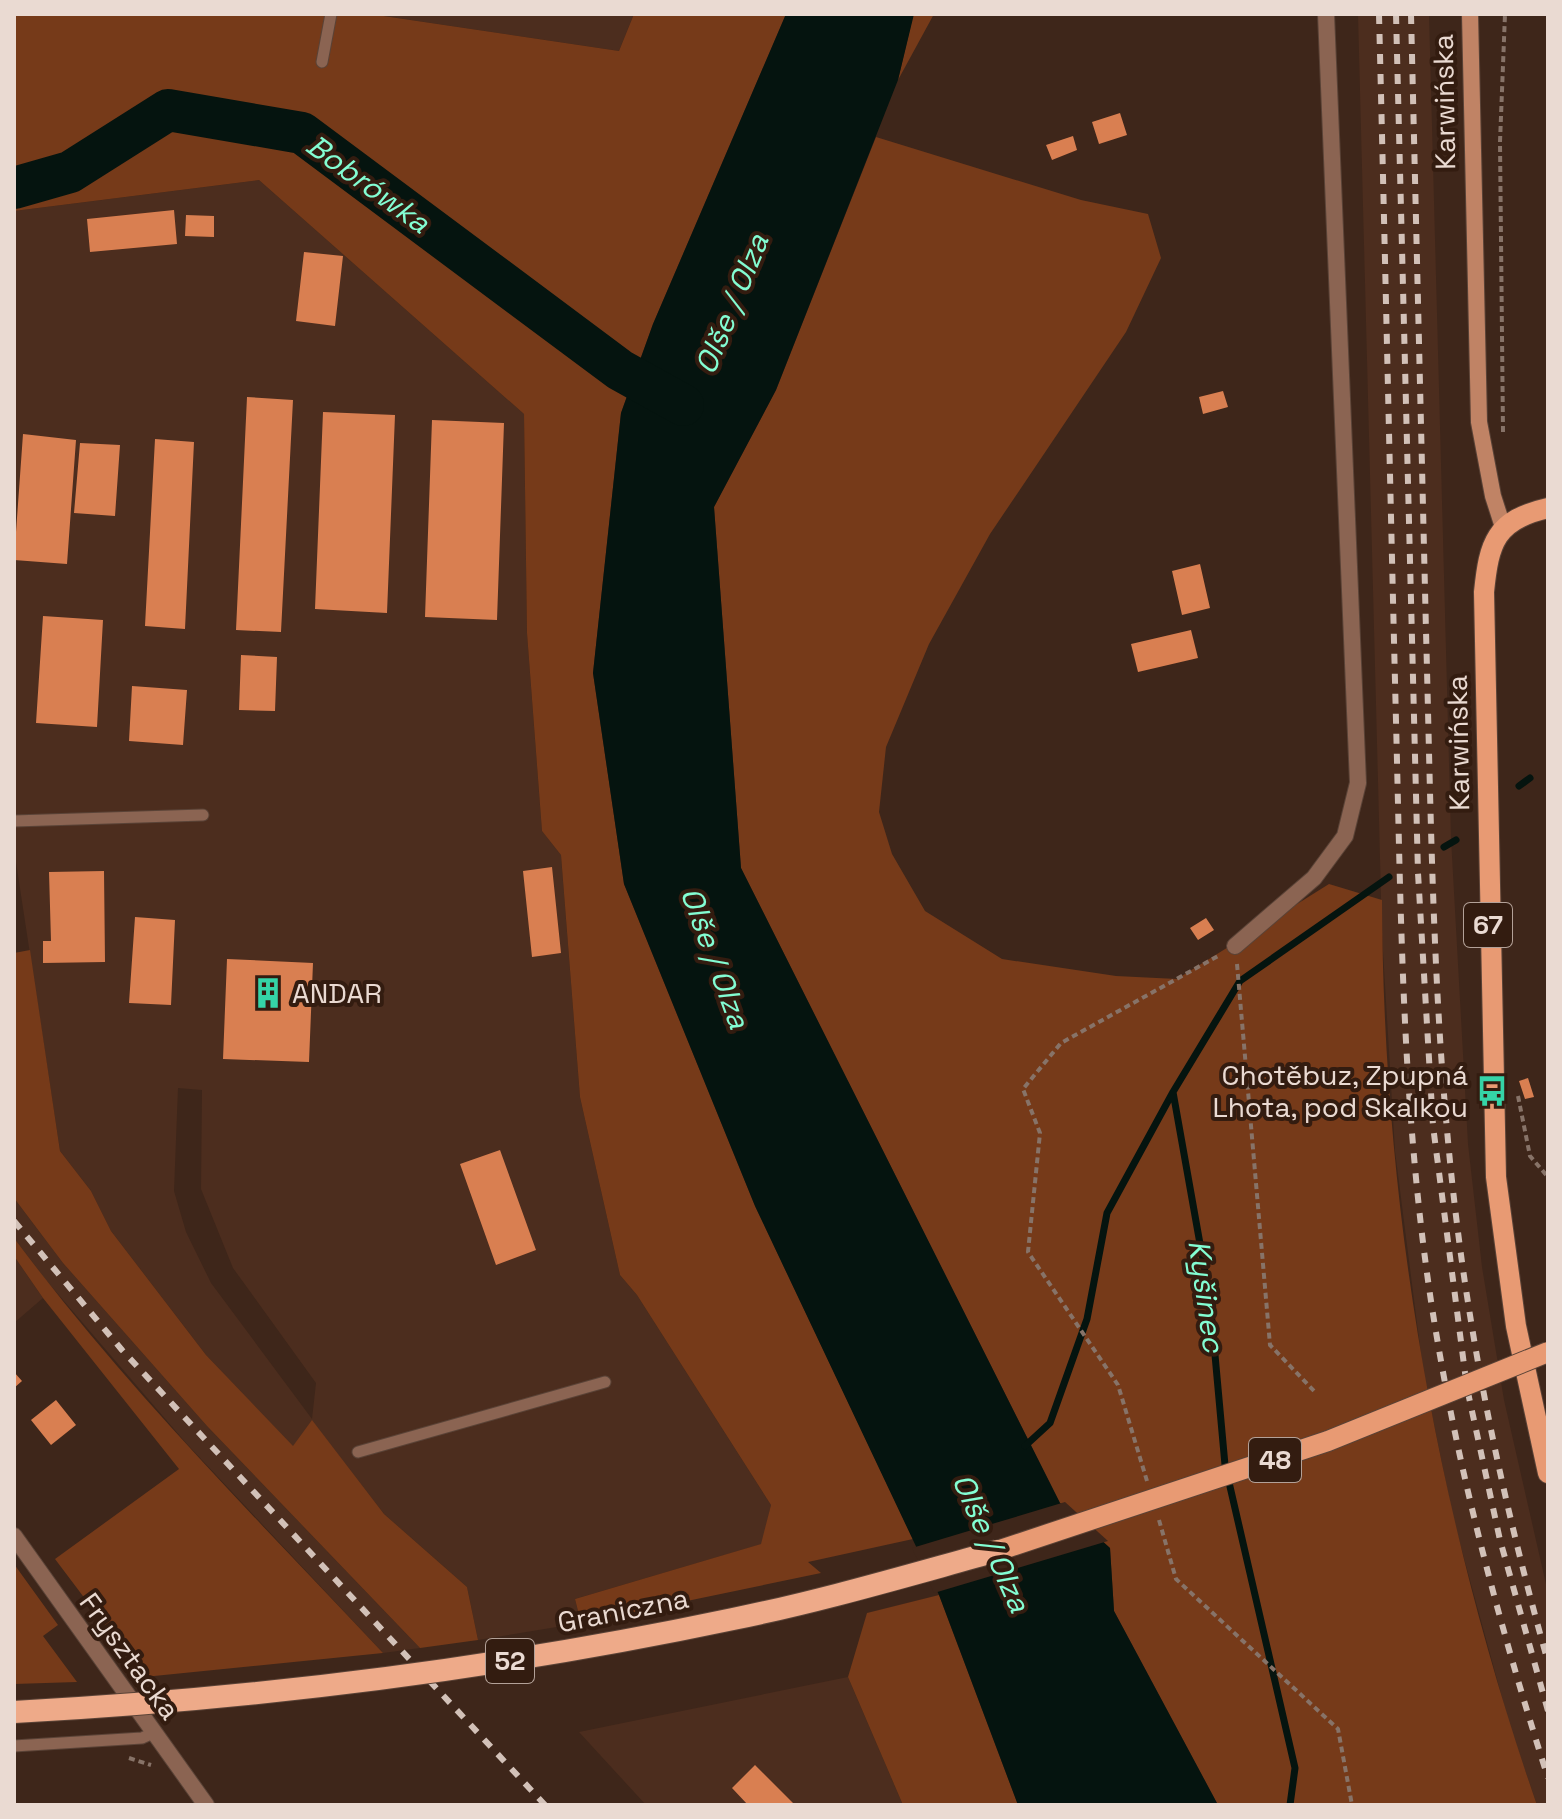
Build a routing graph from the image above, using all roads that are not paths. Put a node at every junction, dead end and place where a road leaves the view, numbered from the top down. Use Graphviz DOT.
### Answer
graph roads {
  1 [pos="331,14"];
  2 [pos="1326,14"];
  3 [pos="1470,14"];
  4 [pos="322,62"];
  5 [pos="1548,508"];
  6 [pos="1503,527"];
  7 [pos="203,815"];
  8 [pos="14,821"];
  9 [pos="1235,946"];
  10 [pos="1548,1352"];
  11 [pos="605,1382"];
  12 [pos="358,1452"];
  13 [pos="1548,1473"];
  14 [pos="14,1536"];
  15 [pos="997,1551"];
  16 [pos="14,1712"];
  17 [pos="153,1733"];
  18 [pos="14,1746"];
  19 [pos="206,1805"];
  1 -- 4 [label="lane"];
  2 -- 9 [label="street"];
  3 -- 6 [label="main road, Karwińska"];
  5 -- 6 [label="main road"];
  6 -- 13 [label="main road, Karwińska / 67"];
  7 -- 8 [label="lane"];
  10 -- 15 [label="main road, 48, bridge"];
  11 -- 12 [label="lane"];
  14 -- 17 [label="street, Frysztacka"];
  15 -- 16 [label="highway, Graniczna / 52, bridge"];
  17 -- 18 [label="lane"];
  17 -- 19 [label="street, Frysztacka"];
}
